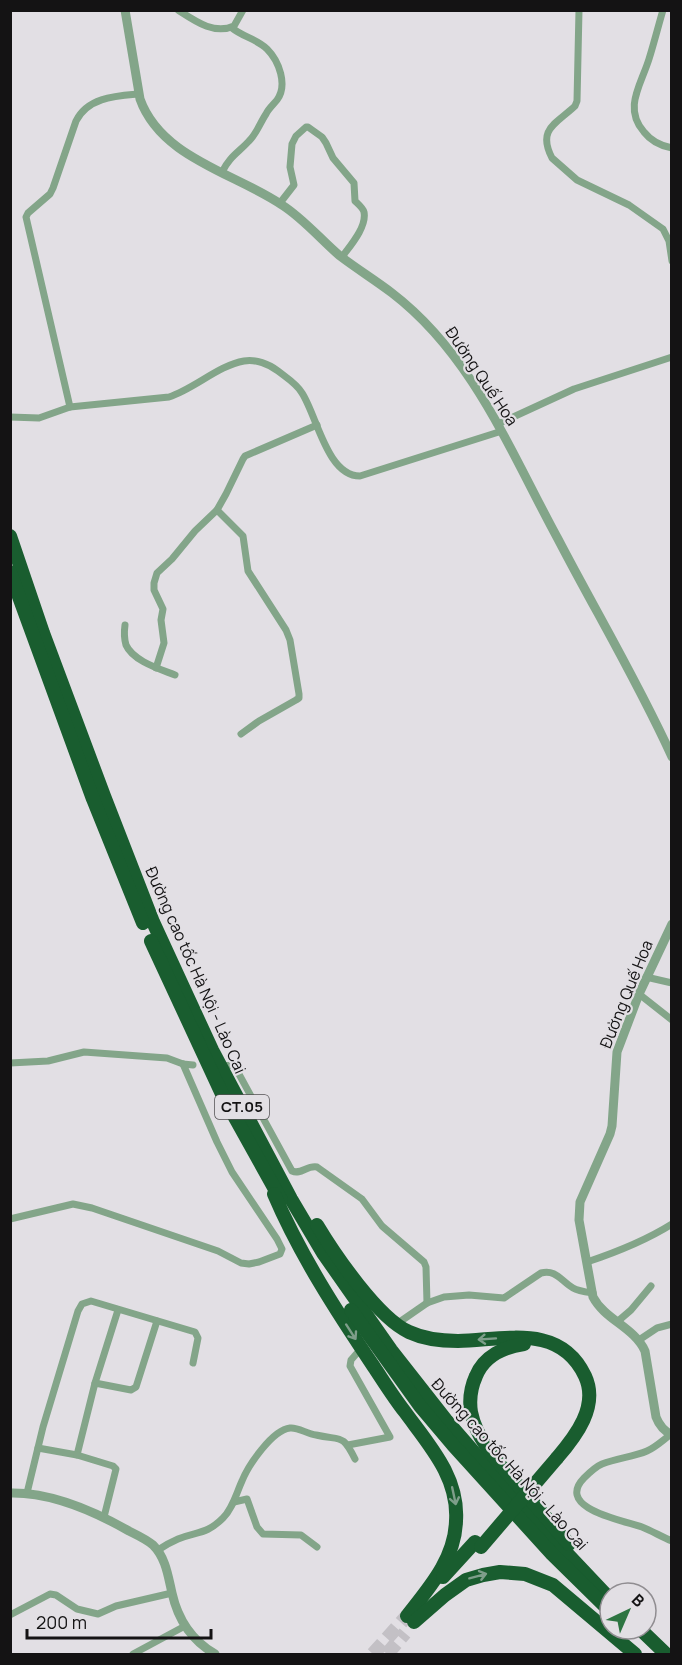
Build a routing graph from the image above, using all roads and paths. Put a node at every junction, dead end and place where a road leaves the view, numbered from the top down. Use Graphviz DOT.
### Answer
graph roads {
  1 [pos="125,10"];
  2 [pos="178,10"];
  3 [pos="243,10"];
  4 [pos="579,10"];
  5 [pos="663,10"];
  6 [pos="232,28"];
  7 [pos="140,94"];
  8 [pos="672,148"];
  9 [pos="222,171"];
  10 [pos="280,203"];
  11 [pos="342,257"];
  12 [pos="672,261"];
  13 [pos="672,357"];
  14 [pos="70,408"];
  15 [pos="10,417"];
  16 [pos="317,425"];
  17 [pos="500,427"];
  18 [pos="217,510"];
  19 [pos="10,536"];
  20 [pos="10,572"];
  21 [pos="125,625"];
  22 [pos="156,668"];
  23 [pos="175,675"];
  24 [pos="241,734"];
  25 [pos="672,757"];
  26 [pos="672,924"];
  27 [pos="646,977"];
  28 [pos="672,983"];
  29 [pos="639,994"];
  30 [pos="672,1020"];
  31 [pos="10,1063"];
  32 [pos="183,1064"];
  33 [pos="193,1065"];
  34 [pos="220,1066"];
  35 [pos="240,1104"];
  36 [pos="264,1170"];
  37 [pos="10,1219"];
  38 [pos="672,1224"];
  39 [pos="587,1262"];
  40 [pos="651,1286"];
  41 [pos="593,1293"];
  42 [pos="427,1303"];
  43 [pos="118,1310"];
  44 [pos="157,1321"];
  45 [pos="401,1321"];
  46 [pos="616,1322"];
  47 [pos="672,1324"];
  48 [pos="639,1340"];
  49 [pos="358,1352"];
  50 [pos="193,1363"];
  51 [pos="95,1383"];
  52 [pos="671,1435"];
  53 [pos="348,1445"];
  54 [pos="38,1448"];
  55 [pos="77,1455"];
  56 [pos="555,1456"];
  57 [pos="355,1459"];
  58 [pos="10,1493"];
  59 [pos="27,1493"];
  60 [pos="234,1502"];
  61 [pos="104,1517"];
  62 [pos="672,1541"];
  63 [pos="317,1547"];
  64 [pos="158,1550"];
  65 [pos="602,1581"];
  66 [pos="598,1586"];
  67 [pos="172,1593"];
  68 [pos="598,1599"];
  69 [pos="10,1615"];
  70 [pos="410,1619"];
  71 [pos="184,1626"];
  72 [pos="640,1641"];
  73 [pos="654,1641"];
  74 [pos="133,1654"];
  75 [pos="214,1654"];
  76 [pos="635,1654"];
  77 [pos="654,1654"];
  78 [pos="666,1654"];
  1 -- 7 [label="street, Đường Quế Hoa"];
  2 -- 6 [label="street"];
  3 -- 6 [label="street"];
  4 -- 12 [label="street"];
  5 -- 8 [label="street"];
  6 -- 9 [label="street"];
  7 -- 9 [label="street, Đường Quế Hoa"];
  7 -- 14 [label="street"];
  9 -- 10 [label="street, Đường Quế Hoa"];
  10 -- 11 [label="street, Đường Quế Hoa"];
  10 -- 11 [label="street"];
  11 -- 17 [label="street, Đường Quế Hoa"];
  13 -- 17 [label="street"];
  14 -- 15 [label="street"];
  14 -- 16 [label="street"];
  16 -- 17 [label="street"];
  16 -- 18 [label="street"];
  17 -- 25 [label="street, Đường Quế Hoa"];
  18 -- 22 [label="street"];
  18 -- 24 [label="street"];
  19 -- 35 [label="highway, Đường cao tốc Hà Nội - Lào Cai / CT.05"];
  20 -- 36 [label="highway, Đường cao tốc Hà Nội - Lào Cai / CT.05"];
  21 -- 22 [label="street"];
  22 -- 23 [label="street"];
  26 -- 27 [label="street, Đường Quế Hoa"];
  27 -- 28 [label="street"];
  27 -- 29 [label="street, Đường Quế Hoa"];
  29 -- 30 [label="street"];
  29 -- 39 [label="street, Đường Quế Hoa"];
  31 -- 32 [label="street"];
  32 -- 33 [label="street"];
  32 -- 37 [label="street"];
  34 -- 42 [label="street"];
  56 -- 35 [label="highway, one-way"];
  35 -- 66 [label="highway, Đường cao tốc Hà Nội - Lào Cai / CT.05"];
  36 -- 68 [label="highway, Đường cao tốc Hà Nội - Lào Cai / CT.05"];
  36 -- 70 [label="highway, one-way"];
  38 -- 39 [label="street"];
  39 -- 41 [label="street, Đường Quế Hoa"];
  40 -- 46 [label="street"];
  41 -- 42 [label="street"];
  41 -- 46 [label="street, Đường Quế Hoa"];
  42 -- 45 [label="street"];
  43 -- 44 [label="street"];
  43 -- 51 [label="street"];
  43 -- 54 [label="street"];
  44 -- 50 [label="street"];
  44 -- 51 [label="street"];
  46 -- 48 [label="street, Đường Quế Hoa"];
  47 -- 48 [label="street"];
  48 -- 52 [label="street"];
  49 -- 53 [label="street"];
  51 -- 55 [label="street"];
  52 -- 62 [label="street"];
  53 -- 57 [label="street"];
  53 -- 60 [label="street"];
  54 -- 55 [label="street"];
  54 -- 59 [label="street"];
  55 -- 61 [label="street"];
  56 -- 65 [label="highway"];
  56 -- 70 [label="highway"];
  58 -- 59 [label="street"];
  59 -- 61 [label="street"];
  60 -- 63 [label="street"];
  60 -- 64 [label="street"];
  61 -- 64 [label="street"];
  64 -- 67 [label="street"];
  67 -- 69 [label="street"];
  67 -- 71 [label="street"];
  70 -- 76 [label="highway, one-way"];
  71 -- 74 [label="street"];
  71 -- 75 [label="street"];
  72 -- 77 [label="highway"];
  73 -- 78 [label="highway"];
}
